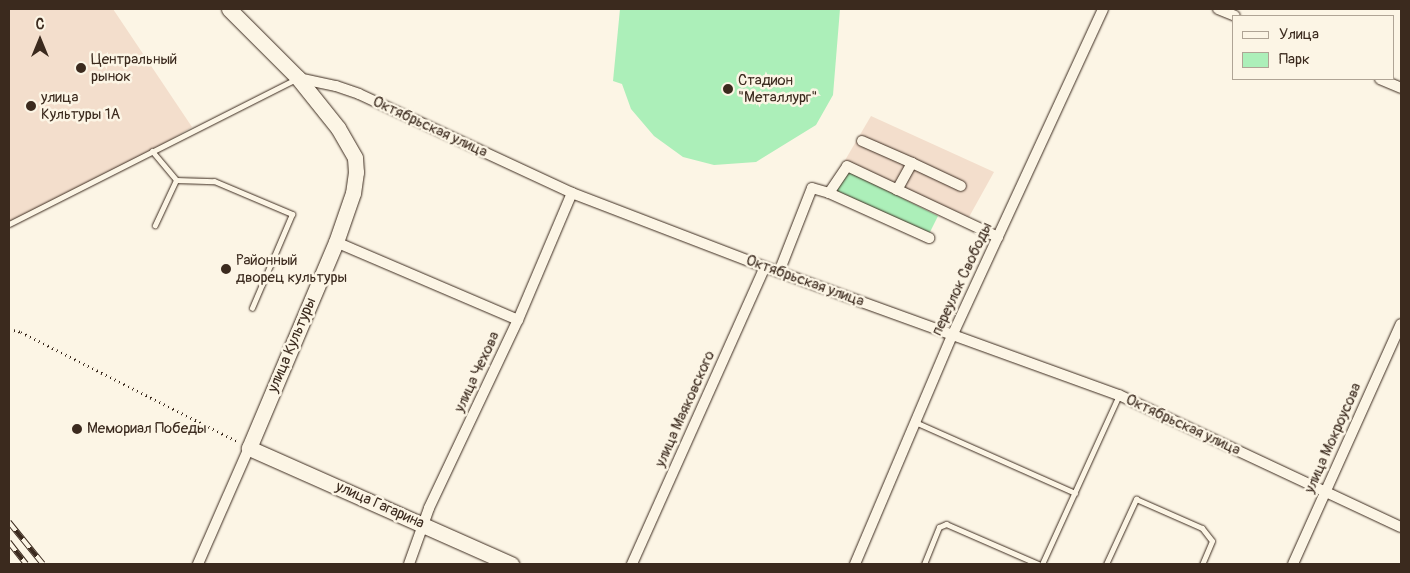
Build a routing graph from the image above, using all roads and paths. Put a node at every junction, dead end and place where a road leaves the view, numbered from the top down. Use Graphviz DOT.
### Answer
graph roads {
  1 [pos="229,9"];
  2 [pos="1103,9"];
  3 [pos="1218,9"];
  4 [pos="1233,15"];
  5 [pos="298,78"];
  6 [pos="1382,80"];
  7 [pos="1401,88"];
  8 [pos="862,141"];
  9 [pos="152,151"];
  10 [pos="912,163"];
  11 [pos="176,180"];
  12 [pos="961,186"];
  13 [pos="897,190"];
  14 [pos="572,193"];
  15 [pos="829,194"];
  16 [pos="9,224"];
  17 [pos="155,225"];
  18 [pos="998,236"];
  19 [pos="929,238"];
  20 [pos="336,242"];
  21 [pos="765,267"];
  22 [pos="779,272"];
  23 [pos="252,308"];
  24 [pos="518,320"];
  25 [pos="1401,324"];
  26 [pos="9,329"];
  27 [pos="952,336"];
  28 [pos="1119,394"];
  29 [pos="915,422"];
  30 [pos="249,448"];
  31 [pos="1324,492"];
  32 [pos="1075,493"];
  33 [pos="425,525"];
  34 [pos="1401,527"];
  35 [pos="198,564"];
  36 [pos="409,564"];
  37 [pos="511,564"];
  38 [pos="632,564"];
  39 [pos="855,564"];
  40 [pos="924,564"];
  41 [pos="1038,564"];
  42 [pos="1042,564"];
  43 [pos="1106,564"];
  44 [pos="1202,564"];
  45 [pos="1293,564"];
  1 -- 5 [label="main road"];
  2 -- 18 [label="street, переулок Свободы"];
  3 -- 4 [label="street"];
  5 -- 9 [label="lane"];
  5 -- 14 [label="street, Октябрьская улица"];
  5 -- 20 [label="main road, улица Культуры"];
  6 -- 7 [label="street"];
  8 -- 10 [label="street"];
  9 -- 11 [label="lane"];
  9 -- 16 [label="lane"];
  10 -- 12 [label="street"];
  10 -- 13 [label="street"];
  11 -- 17 [label="lane"];
  11 -- 23 [label="lane"];
  13 -- 15 [label="street"];
  13 -- 18 [label="street"];
  14 -- 21 [label="street, Октябрьская улица"];
  14 -- 24 [label="street, улица Чехова"];
  15 -- 19 [label="street"];
  15 -- 22 [label="street"];
  18 -- 27 [label="street, переулок Свободы"];
  20 -- 24 [label="street"];
  20 -- 30 [label="main road, улица Культуры"];
  21 -- 22 [label="street, Октябрьская улица"];
  21 -- 38 [label="street, улица Маяковского"];
  22 -- 27 [label="street, Октябрьская улица"];
  24 -- 33 [label="street, улица Чехова"];
  25 -- 31 [label="street, улица Мокроусова"];
  26 -- 30 [label="path"];
  27 -- 28 [label="street, Октябрьская улица"];
  27 -- 29 [label="street, переулок Свободы"];
  28 -- 31 [label="street, Октябрьская улица"];
  28 -- 32 [label="lane"];
  29 -- 32 [label="lane"];
  29 -- 39 [label="street, переулок Свободы"];
  30 -- 33 [label="main road, улица Гагарина"];
  30 -- 35 [label="street, улица Культуры"];
  31 -- 34 [label="street, Октябрьская улица"];
  31 -- 45 [label="street, улица Мокроусова"];
  32 -- 42 [label="lane"];
  33 -- 36 [label="street, улица Чехова"];
  33 -- 37 [label="main road, улица Гагарина"];
  40 -- 41 [label="lane"];
  43 -- 44 [label="lane"];
}
